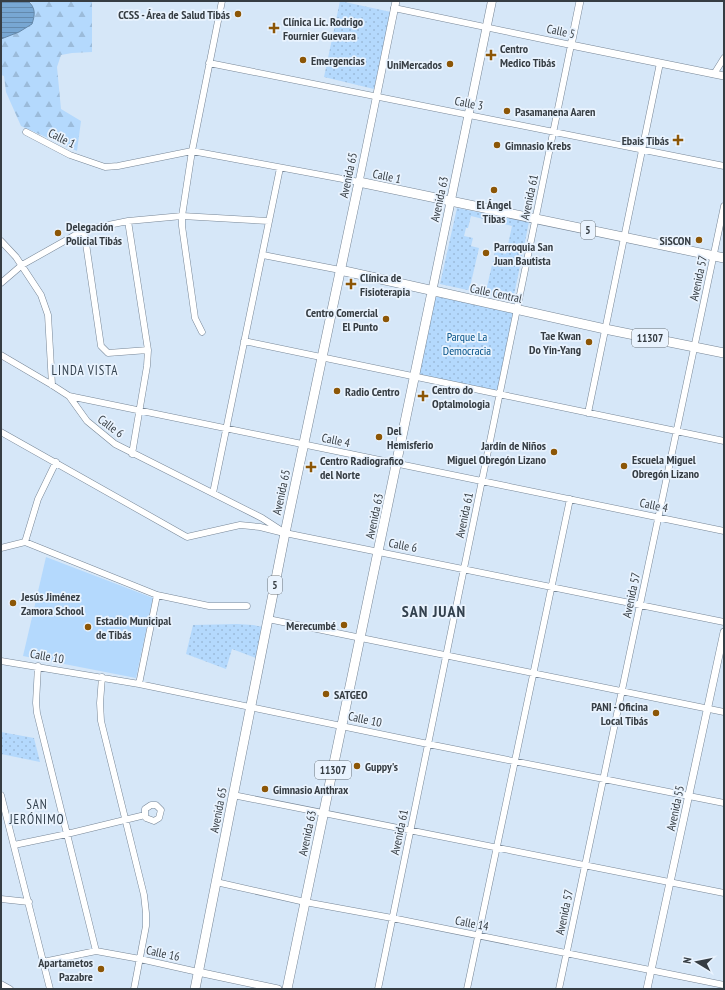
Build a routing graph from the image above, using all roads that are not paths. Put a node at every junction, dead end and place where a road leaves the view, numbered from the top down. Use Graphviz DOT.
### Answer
graph roads {
  1 [pos="222,1"];
  2 [pos="492,1"];
  3 [pos="580,1"];
  4 [pos="395,5"];
  5 [pos="486,27"];
  6 [pos="571,45"];
  7 [pos="724,58"];
  8 [pos="209,63"];
  9 [pos="660,63"];
  10 [pos="714,74"];
  11 [pos="724,76"];
  12 [pos="376,96"];
  13 [pos="469,114"];
  14 [pos="554,131"];
  15 [pos="26,132"];
  16 [pos="642,149"];
  17 [pos="192,151"];
  18 [pos="724,166"];
  19 [pos="280,168"];
  20 [pos="359,182"];
  21 [pos="451,202"];
  22 [pos="724,206"];
  23 [pos="182,216"];
  24 [pos="536,219"];
  25 [pos="269,221"];
  26 [pos="128,222"];
  27 [pos="84,230"];
  28 [pos="624,237"];
  29 [pos="1,241"];
  30 [pos="263,255"];
  31 [pos="714,256"];
  32 [pos="724,258"];
  33 [pos="22,266"];
  34 [pos="340,270"];
  35 [pos="1,283"];
  36 [pos="432,292"];
  37 [pos="517,310"];
  38 [pos="605,329"];
  39 [pos="202,332"];
  40 [pos="244,341"];
  41 [pos="694,347"];
  42 [pos="148,350"];
  43 [pos="724,353"];
  44 [pos="1,355"];
  45 [pos="322,357"];
  46 [pos="415,377"];
  47 [pos="52,385"];
  48 [pos="500,394"];
  49 [pos="69,396"];
  50 [pos="139,411"];
  51 [pos="588,413"];
  52 [pos="226,429"];
  53 [pos="677,431"];
  54 [pos="1,432"];
  55 [pos="724,441"];
  56 [pos="303,444"];
  57 [pos="132,454"];
  58 [pos="56,462"];
  59 [pos="397,464"];
  60 [pos="482,481"];
  61 [pos="213,493"];
  62 [pos="570,499"];
  63 [pos="262,518"];
  64 [pos="659,518"];
  65 [pos="260,527"];
  66 [pos="724,531"];
  67 [pos="285,533"];
  68 [pos="25,542"];
  69 [pos="1,548"];
  70 [pos="379,552"];
  71 [pos="464,568"];
  72 [pos="551,586"];
  73 [pos="157,595"];
  74 [pos="640,605"];
  75 [pos="247,606"];
  76 [pos="268,619"];
  77 [pos="724,622"];
  78 [pos="724,632"];
  79 [pos="360,639"];
  80 [pos="446,656"];
  81 [pos="1,661"];
  82 [pos="38,666"];
  83 [pos="533,673"];
  84 [pos="102,677"];
  85 [pos="139,684"];
  86 [pos="622,692"];
  87 [pos="251,706"];
  88 [pos="707,709"];
  89 [pos="724,712"];
  90 [pos="342,726"];
  91 [pos="428,744"];
  92 [pos="515,761"];
  93 [pos="604,779"];
  94 [pos="1,795"];
  95 [pos="233,795"];
  96 [pos="689,796"];
  97 [pos="724,803"];
  98 [pos="324,814"];
  99 [pos="145,815"];
  100 [pos="125,820"];
  101 [pos="410,830"];
  102 [pos="67,834"];
  103 [pos="14,845"];
  104 [pos="497,848"];
  105 [pos="585,865"];
  106 [pos="216,882"];
  107 [pos="670,882"];
  108 [pos="724,893"];
  109 [pos="1,899"];
  110 [pos="29,902"];
  111 [pos="305,902"];
  112 [pos="392,918"];
  113 [pos="478,935"];
  114 [pos="96,951"];
  115 [pos="567,953"];
  116 [pos="140,959"];
  117 [pos="43,962"];
  118 [pos="652,970"];
  119 [pos="198,972"];
  120 [pos="1,984"];
  121 [pos="724,984"];
  122 [pos="10,989"];
  123 [pos="50,989"];
  124 [pos="134,989"];
  125 [pos="195,989"];
  126 [pos="278,989"];
  127 [pos="287,989"];
  128 [pos="378,989"];
  129 [pos="467,989"];
  130 [pos="559,989"];
  131 [pos="647,989"];
  1 -- 8 [label="street"];
  2 -- 5 [label="main road, Avenida 63"];
  3 -- 6 [label="street"];
  4 -- 5 [label="street, Calle 5"];
  4 -- 12 [label="street, Avenida 65"];
  5 -- 6 [label="street, Calle 5"];
  5 -- 13 [label="main road, Avenida 63"];
  6 -- 9 [label="street, Calle 5"];
  6 -- 14 [label="street, Avenida 61"];
  7 -- 10 [label="street"];
  8 -- 12 [label="street, Calle 3"];
  8 -- 17 [label="street"];
  9 -- 10 [label="street, Calle 5"];
  9 -- 16 [label="street"];
  10 -- 11 [label="street, Calle 5"];
  12 -- 13 [label="street, Calle 3"];
  12 -- 20 [label="street, Avenida 65"];
  13 -- 14 [label="street, Calle 3"];
  13 -- 21 [label="main road, Avenida 63"];
  14 -- 16 [label="street, Calle 3"];
  14 -- 24 [label="street, Avenida 61"];
  15 -- 17 [label="street, Calle 1"];
  16 -- 18 [label="street, Calle 3"];
  16 -- 28 [label="street"];
  17 -- 19 [label="street, Calle 1"];
  17 -- 23 [label="street"];
  19 -- 20 [label="street, Calle 1"];
  19 -- 25 [label="street"];
  20 -- 21 [label="main road, Calle 1 / 5"];
  20 -- 34 [label="main road, Avenida 65 / 5"];
  21 -- 24 [label="main road, Calle 1 / 5"];
  21 -- 36 [label="main road, Avenida 63"];
  22 -- 31 [label="street, Avenida 57"];
  23 -- 25 [label="street"];
  23 -- 26 [label="street"];
  23 -- 39 [label="street"];
  24 -- 28 [label="main road, Calle 1 / 5"];
  24 -- 37 [label="street, Avenida 61"];
  25 -- 30 [label="street"];
  26 -- 27 [label="street"];
  26 -- 42 [label="street"];
  27 -- 33 [label="street"];
  27 -- 42 [label="street"];
  28 -- 31 [label="main road, Calle 1 / 5"];
  28 -- 38 [label="street"];
  29 -- 33 [label="street"];
  30 -- 34 [label="street, Calle Central"];
  30 -- 40 [label="street"];
  31 -- 32 [label="main road, Calle 1 / 5"];
  31 -- 41 [label="street, Avenida 57"];
  33 -- 35 [label="street"];
  33 -- 47 [label="street"];
  34 -- 36 [label="main road, Calle Central"];
  34 -- 45 [label="main road, Avenida 65 / 5"];
  36 -- 37 [label="main road, Calle Central / 11307"];
  36 -- 46 [label="main road, Avenida 63 / 11307"];
  37 -- 38 [label="main road, Calle Central / 11307"];
  37 -- 48 [label="street, Avenida 61"];
  38 -- 41 [label="main road, Calle Central / 11307"];
  38 -- 51 [label="street"];
  40 -- 45 [label="street"];
  40 -- 52 [label="street"];
  41 -- 43 [label="main road, Calle Central / 11307"];
  41 -- 53 [label="street, Avenida 57"];
  42 -- 50 [label="street"];
  44 -- 47 [label="street, Calle 4"];
  45 -- 46 [label="street"];
  45 -- 56 [label="main road, Avenida 65 / 5"];
  46 -- 48 [label="street"];
  46 -- 59 [label="main road, Avenida 63 / 11307"];
  47 -- 49 [label="street, Calle 4"];
  48 -- 51 [label="street"];
  48 -- 60 [label="street, Avenida 61"];
  49 -- 50 [label="street, Calle 4"];
  49 -- 57 [label="street, Calle 6"];
  50 -- 52 [label="street, Calle 4"];
  50 -- 57 [label="street"];
  51 -- 53 [label="street"];
  52 -- 56 [label="street, Calle 4"];
  52 -- 61 [label="street"];
  53 -- 55 [label="street"];
  53 -- 64 [label="street, Avenida 57"];
  54 -- 58 [label="street"];
  56 -- 59 [label="street, Calle 4"];
  56 -- 67 [label="main road, Avenida 65 / 5"];
  57 -- 61 [label="street, Calle 6"];
  58 -- 65 [label="street"];
  58 -- 68 [label="street"];
  59 -- 60 [label="street, Calle 4"];
  59 -- 70 [label="main road, Avenida 63 / 11307"];
  60 -- 62 [label="street, Calle 4"];
  60 -- 71 [label="street, Avenida 61"];
  61 -- 63 [label="street, Calle 6"];
  62 -- 64 [label="street, Calle 4"];
  62 -- 72 [label="street"];
  63 -- 65 [label="street"];
  63 -- 67 [label="street, Calle 6"];
  64 -- 66 [label="street, Calle 4"];
  64 -- 74 [label="street, Avenida 57"];
  65 -- 67 [label="street"];
  67 -- 70 [label="street, Calle 6"];
  67 -- 76 [label="main road, Avenida 65 / 5"];
  68 -- 69 [label="street"];
  68 -- 73 [label="street"];
  70 -- 71 [label="street, Calle 6"];
  70 -- 79 [label="main road, Avenida 63 / 11307"];
  71 -- 72 [label="street, Calle 6"];
  71 -- 80 [label="street, Avenida 61"];
  72 -- 74 [label="street, Calle 6"];
  72 -- 83 [label="street"];
  73 -- 75 [label="street"];
  73 -- 85 [label="street"];
  74 -- 77 [label="street, Calle 6"];
  74 -- 86 [label="street, Avenida 57"];
  76 -- 79 [label="street"];
  76 -- 87 [label="main road, Avenida 65 / 5"];
  78 -- 88 [label="street, Avenida 55"];
  79 -- 80 [label="street"];
  79 -- 90 [label="main road, Avenida 63 / 11307"];
  80 -- 83 [label="street"];
  80 -- 91 [label="street, Avenida 61"];
  81 -- 82 [label="street, Calle 10"];
  82 -- 84 [label="street, Calle 10"];
  82 -- 102 [label="street"];
  83 -- 86 [label="street"];
  83 -- 92 [label="street"];
  84 -- 85 [label="street, Calle 10"];
  84 -- 100 [label="street"];
  85 -- 87 [label="street, Calle 10"];
  86 -- 88 [label="street"];
  86 -- 93 [label="street, Avenida 57"];
  87 -- 90 [label="street, Calle 10"];
  87 -- 95 [label="main road, Avenida 65 / 5"];
  88 -- 89 [label="street"];
  88 -- 96 [label="street, Avenida 55"];
  90 -- 91 [label="street, Calle 10"];
  90 -- 98 [label="main road, Avenida 63 / 11307"];
  91 -- 92 [label="street, Calle 10"];
  91 -- 101 [label="street, Avenida 61"];
  92 -- 93 [label="street, Calle 10"];
  92 -- 104 [label="street"];
  93 -- 96 [label="street, Calle 10"];
  93 -- 105 [label="street, Avenida 57"];
  94 -- 103 [label="street"];
  95 -- 98 [label="street"];
  95 -- 106 [label="main road, Avenida 65 / 5"];
  96 -- 97 [label="street, Calle 10"];
  96 -- 107 [label="street, Avenida 55"];
  98 -- 101 [label="street"];
  98 -- 111 [label="main road, Avenida 63 / 11307"];
  99 -- 100 [label="street"];
  100 -- 102 [label="street"];
  100 -- 116 [label="street"];
  101 -- 104 [label="street"];
  101 -- 112 [label="street, Avenida 61"];
  102 -- 103 [label="street"];
  102 -- 114 [label="street"];
  103 -- 110 [label="street"];
  104 -- 105 [label="street"];
  104 -- 113 [label="street"];
  105 -- 107 [label="street"];
  105 -- 115 [label="street, Avenida 57"];
  106 -- 111 [label="street, Calle 14"];
  106 -- 119 [label="main road, Avenida 65 / 5"];
  107 -- 108 [label="street"];
  107 -- 118 [label="street, Avenida 55"];
  109 -- 110 [label="street"];
  110 -- 117 [label="street"];
  111 -- 112 [label="street, Calle 14"];
  111 -- 127 [label="main road, Avenida 63 / 11307"];
  112 -- 113 [label="street, Calle 14"];
  112 -- 128 [label="street, Avenida 61"];
  113 -- 115 [label="street, Calle 14"];
  113 -- 129 [label="street"];
  114 -- 116 [label="street, Calle 16"];
  114 -- 117 [label="street, Calle 16"];
  115 -- 118 [label="street, Calle 14"];
  115 -- 130 [label="street, Avenida 57"];
  116 -- 119 [label="street, Calle 16"];
  116 -- 124 [label="street"];
  117 -- 123 [label="street"];
  118 -- 121 [label="street, Calle 14"];
  118 -- 131 [label="street, Avenida 55"];
  119 -- 125 [label="main road, Avenida 65 / 5"];
  119 -- 126 [label="street, Calle 16"];
  120 -- 122 [label="street"];
}
